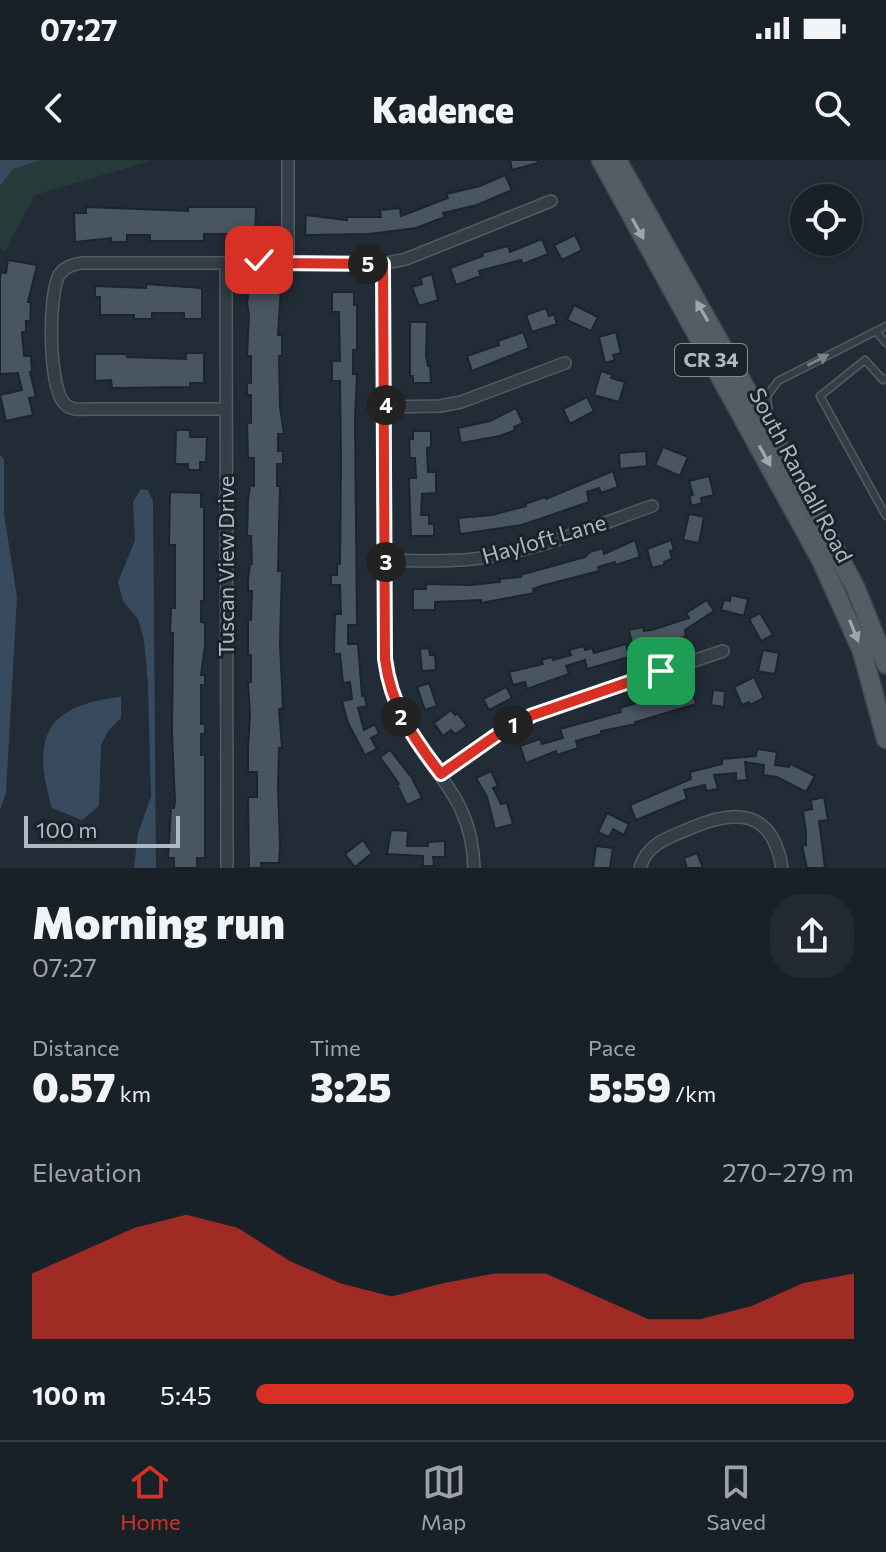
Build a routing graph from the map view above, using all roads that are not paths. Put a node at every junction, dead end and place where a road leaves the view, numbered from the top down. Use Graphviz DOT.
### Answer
graph roads {
  1 [pos="288,160"];
  2 [pos="601,160"];
  3 [pos="617,160"];
  4 [pos="551,201"];
  5 [pos="226,263"];
  6 [pos="288,263"];
  7 [pos="383,264"];
  8 [pos="886,326"];
  9 [pos="876,331"];
  10 [pos="886,343"];
  11 [pos="565,363"];
  12 [pos="886,378"];
  13 [pos="386,407"];
  14 [pos="226,409"];
  15 [pos="788,462"];
  16 [pos="652,506"];
  17 [pos="886,516"];
  18 [pos="386,560"];
  19 [pos="723,651"];
  20 [pos="886,664"];
  21 [pos="886,739"];
  22 [pos="441,774"];
  23 [pos="227,868"];
  24 [pos="474,868"];
  25 [pos="640,868"];
  26 [pos="782,868"];
  1 -- 6 [label="street"];
  2 -- 21 [label="main road, South Randall Road / CR 34, one-way"];
  15 -- 3 [label="main road, South Randall Road / CR 34, one-way"];
  4 -- 7 [label="street"];
  5 -- 6 [label="street"];
  5 -- 14 [label="street, Tuscan View Drive"];
  5 -- 14 [label="street"];
  6 -- 7 [label="street"];
  7 -- 13 [label="street"];
  8 -- 9 [label="lane"];
  9 -- 10 [label="lane"];
  15 -- 9 [label="lane, one-way"];
  11 -- 13 [label="street"];
  12 -- 17 [label="lane"];
  13 -- 18 [label="street"];
  14 -- 23 [label="street, Tuscan View Drive"];
  15 -- 20 [label="main road, South Randall Road / CR 34"];
  16 -- 18 [label="street, Hayloft Lane"];
  18 -- 22 [label="street"];
  19 -- 22 [label="street"];
  22 -- 24 [label="street"];
  25 -- 26 [label="street"];
}
